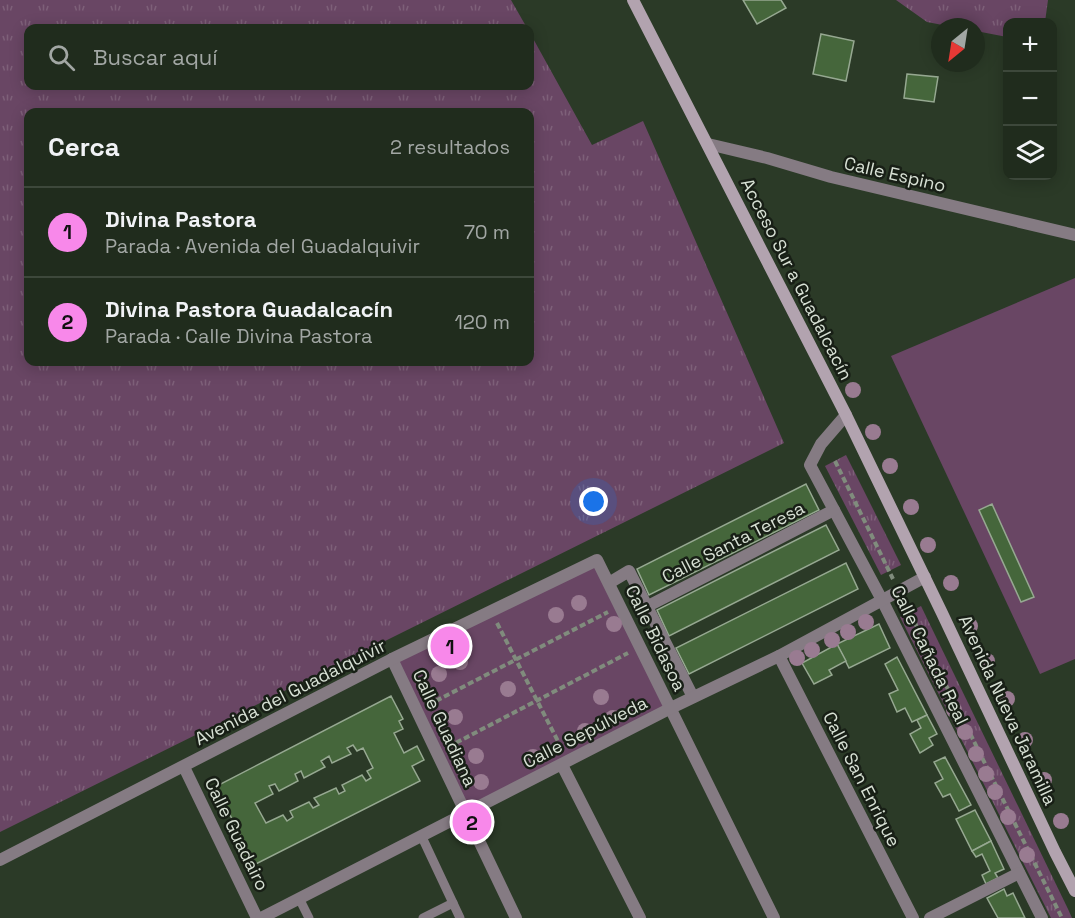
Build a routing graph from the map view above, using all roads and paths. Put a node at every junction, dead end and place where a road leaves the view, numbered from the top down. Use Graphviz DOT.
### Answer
graph roads {
  1 [pos="633,0"];
  2 [pos="708,144"];
  3 [pos="1075,235"];
  4 [pos="846,415"];
  5 [pos="835,461"];
  6 [pos="834,510"];
  7 [pos="597,560"];
  8 [pos="925,577"];
  9 [pos="609,583"];
  10 [pos="899,591"];
  11 [pos="882,600"];
  12 [pos="620,606"];
  13 [pos="648,606"];
  14 [pos="491,611"];
  15 [pos="640,647"];
  16 [pos="779,656"];
  17 [pos="392,659"];
  18 [pos="516,660"];
  19 [pos="693,697"];
  20 [pos="537,701"];
  21 [pos="671,708"];
  22 [pos="417,711"];
  23 [pos="437,753"];
  24 [pos="565,763"];
  25 [pos="184,767"];
  26 [pos="465,812"];
  27 [pos="421,835"];
  28 [pos="0,860"];
  29 [pos="1035,864"];
  30 [pos="1019,873"];
  31 [pos="1075,891"];
  32 [pos="299,898"];
  33 [pos="453,903"];
  34 [pos="259,918"];
  35 [pos="309,918"];
  36 [pos="423,918"];
  37 [pos="460,918"];
  38 [pos="516,918"];
  39 [pos="640,918"];
  40 [pos="774,918"];
  41 [pos="913,918"];
  42 [pos="930,918"];
  43 [pos="1042,918"];
  44 [pos="1062,918"];
  1 -- 2 [label="street, Acceso Sur a Guadalcacín"];
  2 -- 3 [label="street, Calle Espino"];
  2 -- 4 [label="street, Acceso Sur a Guadalcacín"];
  4 -- 6 [label="street, Calle Cañada Real"];
  4 -- 8 [label="street, Acceso Sur a Guadalcacín"];
  5 -- 10 [label="path"];
  6 -- 11 [label="street, Calle Cañada Real"];
  6 -- 13 [label="street, Calle Santa Teresa"];
  7 -- 9 [label="street, Calle Bidasoa"];
  7 -- 14 [label="street, Avenida del Guadalquivir"];
  8 -- 10 [label="street, Calle Sepúlveda"];
  8 -- 31 [label="street, Avenida Nueva Jaramilla"];
  9 -- 12 [label="street, Calle Bidasoa"];
  9 -- 13 [label="street, Calle Bidasoa"];
  10 -- 11 [label="street, Calle Sepúlveda"];
  10 -- 29 [label="path"];
  11 -- 16 [label="street, Calle Sepúlveda"];
  11 -- 30 [label="street, Calle Cañada Real"];
  12 -- 15 [label="street, Calle Bidasoa"];
  12 -- 18 [label="path"];
  13 -- 19 [label="street, Calle Bidasoa"];
  14 -- 17 [label="street, Avenida del Guadalquivir"];
  14 -- 18 [label="path"];
  15 -- 20 [label="path"];
  15 -- 21 [label="street, Calle Bidasoa"];
  16 -- 19 [label="street, Calle Sepúlveda"];
  16 -- 41 [label="street, Calle San Enrique"];
  17 -- 22 [label="street, Calle Guadiana"];
  17 -- 25 [label="street, Avenida del Guadalquivir"];
  18 -- 20 [label="path"];
  18 -- 22 [label="path"];
  19 -- 21 [label="street, Calle Sepúlveda"];
  20 -- 23 [label="path"];
  20 -- 24 [label="path"];
  21 -- 24 [label="street, Calle Sepúlveda"];
  21 -- 40 [label="street, Calle Bidasoa"];
  22 -- 23 [label="street, Calle Guadiana"];
  23 -- 26 [label="street, Calle Guadiana"];
  24 -- 26 [label="street, Calle Sepúlveda"];
  24 -- 39 [label="street"];
  25 -- 28 [label="street, Avenida del Guadalquivir"];
  25 -- 34 [label="street, Calle Guadairo"];
  26 -- 27 [label="street, Calle Sepúlveda"];
  26 -- 38 [label="street, Calle Guadiana"];
  27 -- 32 [label="street, Calle Sepúlveda"];
  27 -- 33 [label="lane"];
  29 -- 30 [label="path"];
  29 -- 44 [label="path"];
  30 -- 42 [label="street"];
  30 -- 43 [label="street, Calle Cañada Real"];
  32 -- 34 [label="street, Calle Sepúlveda"];
  32 -- 35 [label="lane"];
  33 -- 36 [label="lane"];
  33 -- 37 [label="lane"];
}
